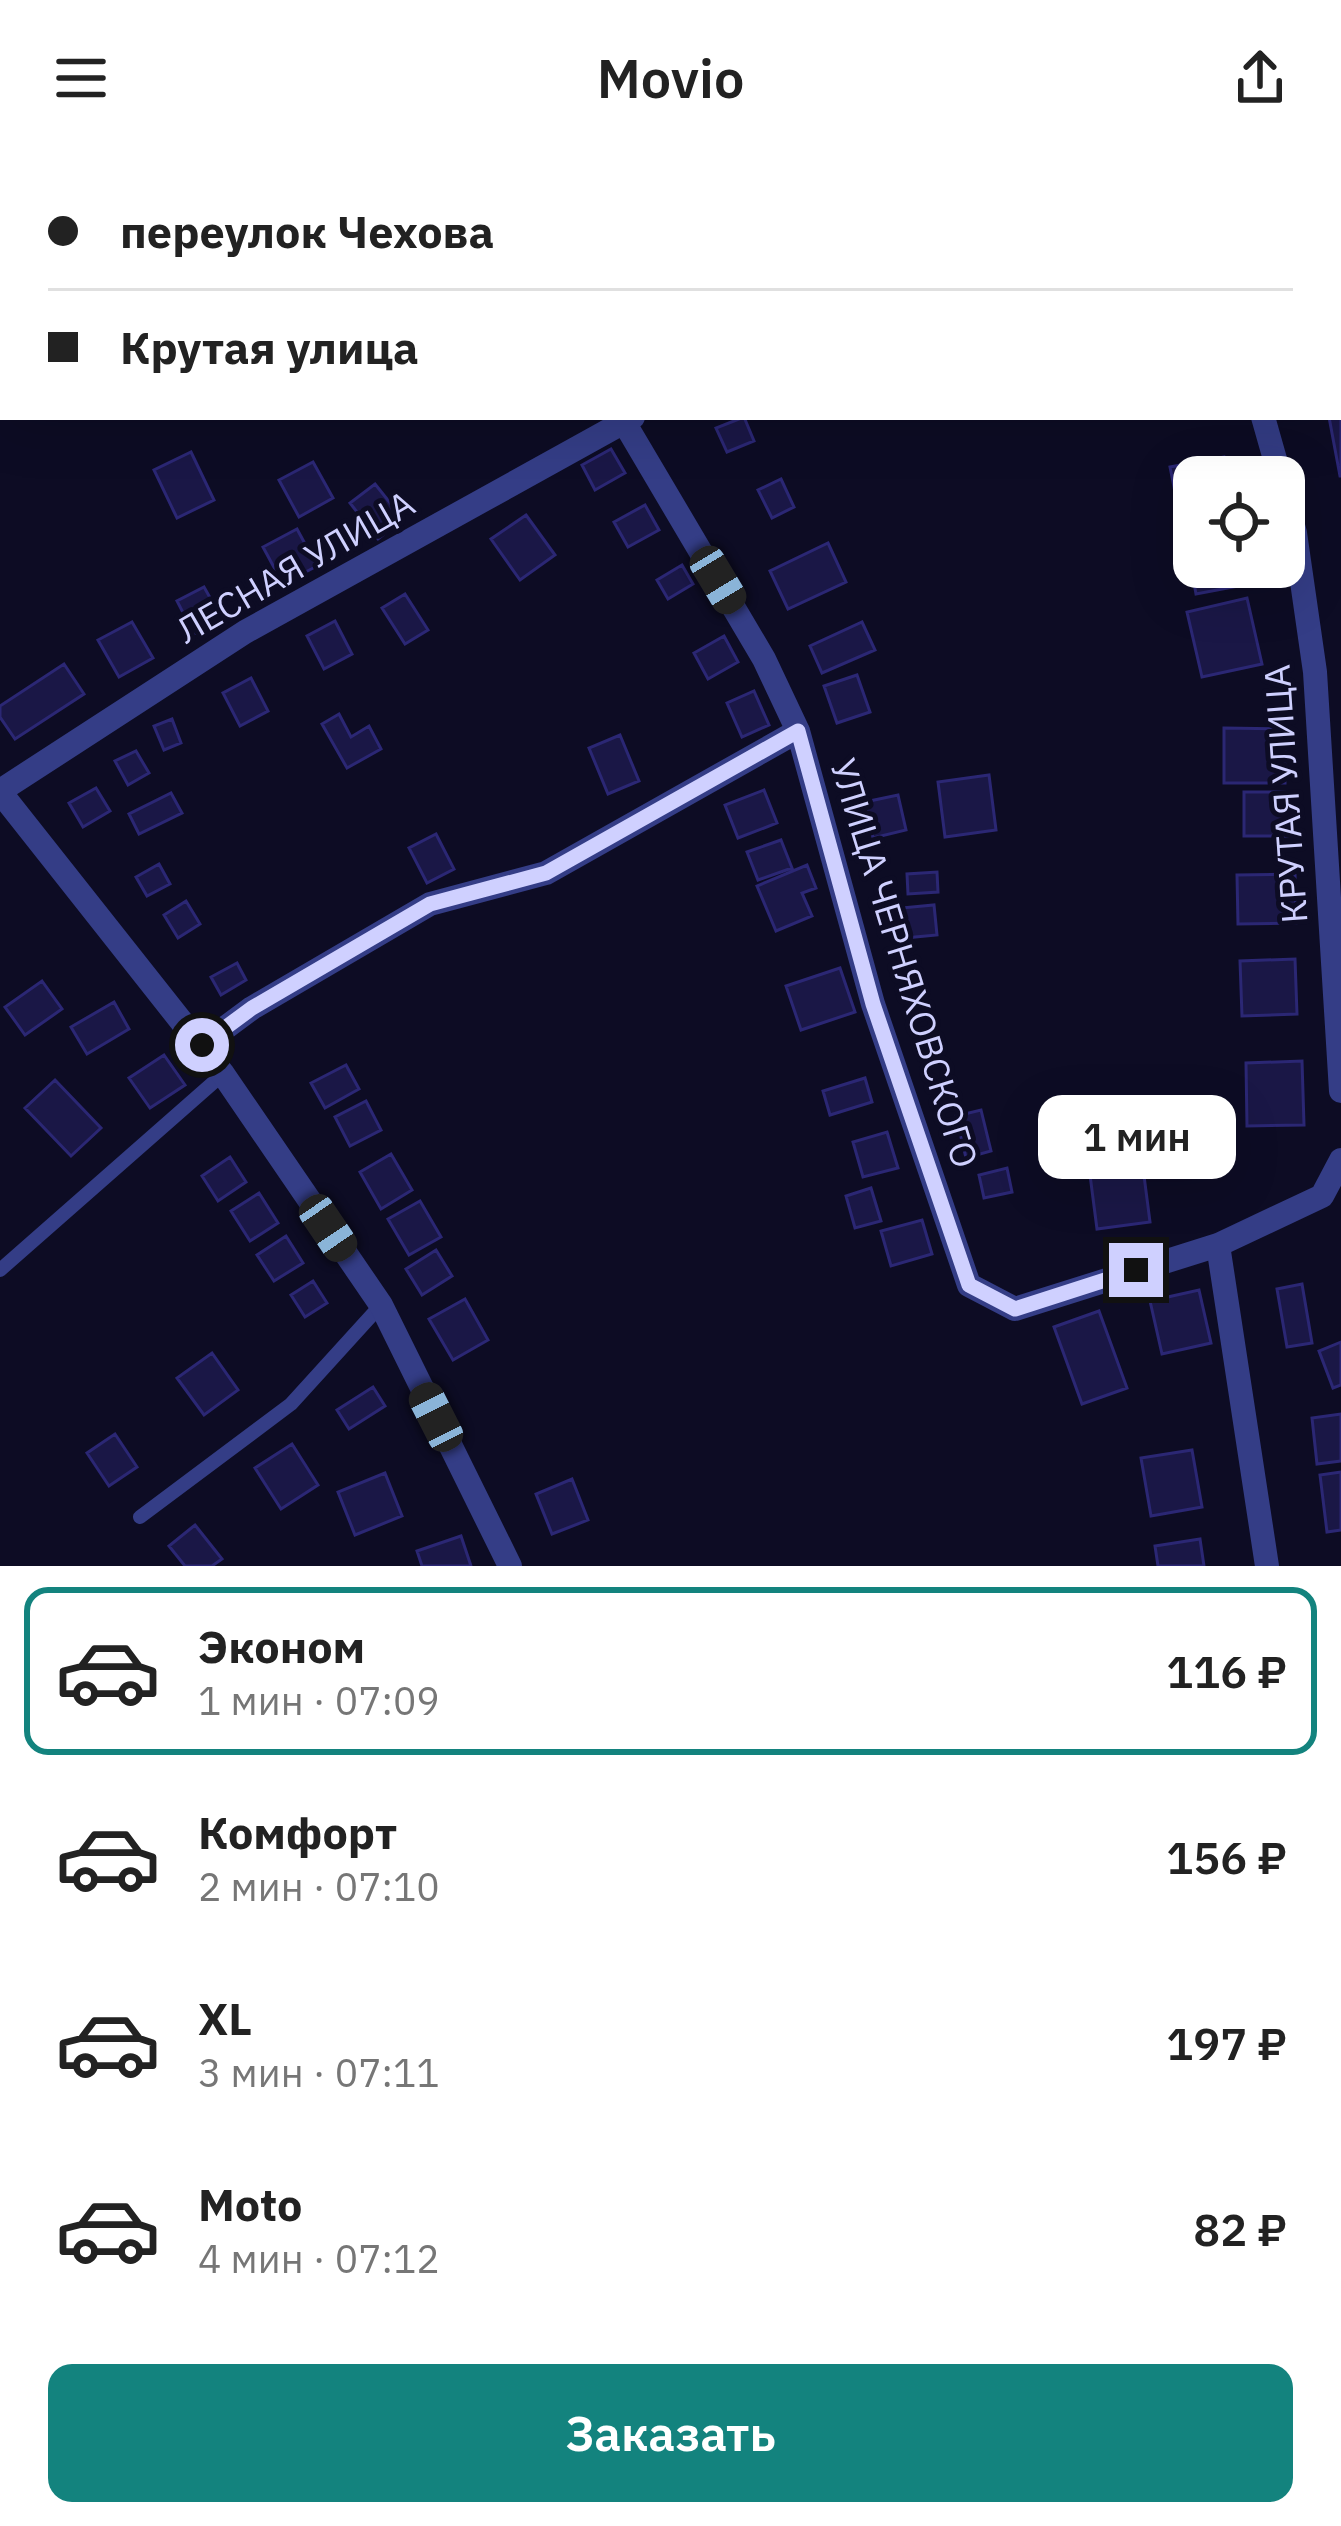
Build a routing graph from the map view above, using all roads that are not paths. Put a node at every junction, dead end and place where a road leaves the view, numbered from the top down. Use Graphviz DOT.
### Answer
graph roads {
  1 [pos="622,420"];
  2 [pos="627,420"];
  3 [pos="1264,420"];
  4 [pos="1274,456"];
  5 [pos="1303,588"];
  6 [pos="798,731"];
  7 [pos="0,791"];
  8 [pos="202,1045"];
  9 [pos="223,1074"];
  10 [pos="1341,1091"];
  11 [pos="1341,1160"];
  12 [pos="1218,1245"];
  13 [pos="0,1270"];
  14 [pos="381,1305"];
  15 [pos="140,1517"];
  16 [pos="510,1566"];
  17 [pos="1267,1566"];
  1 -- 7 [label="street, ЛЕСНАЯ УЛИЦА"];
  2 -- 6 [label="street, УЛИЦА ЧЕРНЯХОВСКОГО"];
  3 -- 4 [label="street"];
  5 -- 10 [label="street, КРУТАЯ УЛИЦА"];
  6 -- 8 [label="street"];
  6 -- 12 [label="street, УЛИЦА ЧЕРНЯХОВСКОГО"];
  7 -- 8 [label="street"];
  8 -- 9 [label="street"];
  9 -- 13 [label="lane"];
  9 -- 14 [label="street"];
  11 -- 12 [label="street"];
  12 -- 17 [label="street"];
  14 -- 15 [label="lane"];
  14 -- 16 [label="street"];
}
